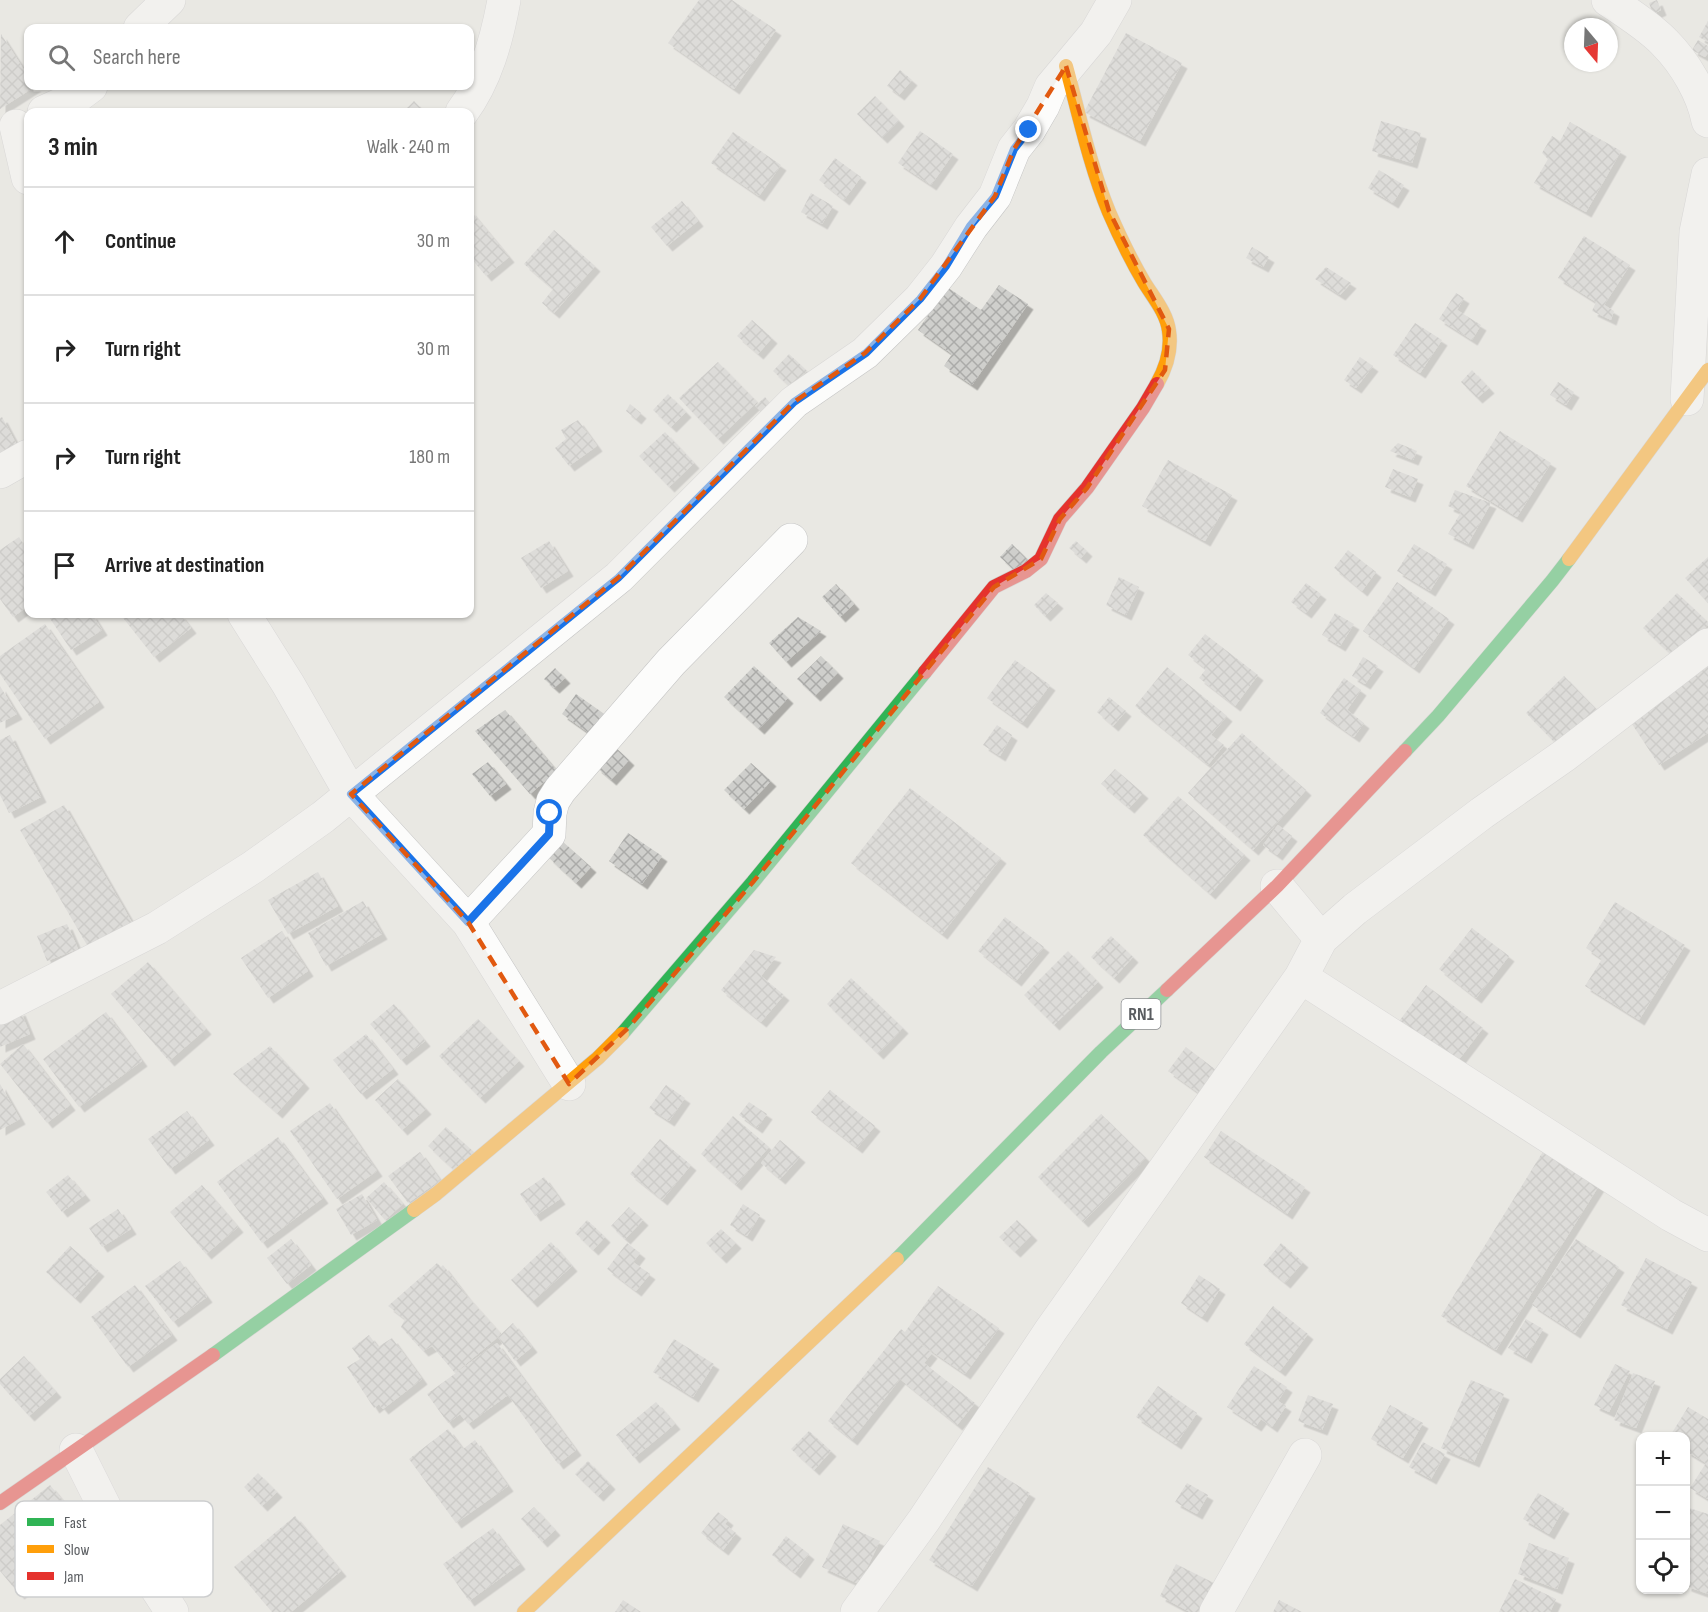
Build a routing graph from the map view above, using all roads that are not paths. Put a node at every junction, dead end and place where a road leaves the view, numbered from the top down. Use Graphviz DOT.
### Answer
graph roads {
  1 [pos="169,0"];
  2 [pos="504,0"];
  3 [pos="1114,0"];
  4 [pos="1608,0"];
  5 [pos="144,24"];
  6 [pos="1066,66"];
  7 [pos="86,90"];
  8 [pos="54,108"];
  9 [pos="464,108"];
  10 [pos="1708,121"];
  11 [pos="22,123"];
  12 [pos="24,141"];
  13 [pos="1708,174"];
  14 [pos="1708,370"];
  15 [pos="1687,399"];
  16 [pos="24,458"];
  17 [pos="0,472"];
  18 [pos="791,540"];
  19 [pos="247,618"];
  20 [pos="1708,645"];
  21 [pos="351,794"];
  22 [pos="1277,885"];
  23 [pos="468,922"];
  24 [pos="1321,939"];
  25 [pos="1301,977"];
  26 [pos="0,1008"];
  27 [pos="569,1084"];
  28 [pos="1708,1235"];
  29 [pos="76,1450"];
  30 [pos="1305,1455"];
  31 [pos="102,1501"];
  32 [pos="0,1503"];
  33 [pos="162,1597"];
  34 [pos="172,1612"];
  35 [pos="524,1612"];
  36 [pos="857,1612"];
  37 [pos="1216,1612"];
  1 -- 5 [label="street"];
  2 -- 9 [label="street"];
  3 -- 6 [label="street"];
  4 -- 10 [label="street"];
  6 -- 21 [label="street"];
  6 -- 27 [label="main road"];
  7 -- 8 [label="street"];
  11 -- 12 [label="street"];
  13 -- 15 [label="street"];
  14 -- 15 [label="main road, RN1"];
  15 -- 22 [label="main road, RN1"];
  16 -- 17 [label="street"];
  18 -- 23 [label="street"];
  19 -- 21 [label="street"];
  20 -- 24 [label="street"];
  21 -- 23 [label="street"];
  21 -- 26 [label="street"];
  22 -- 24 [label="street"];
  22 -- 35 [label="main road, RN1"];
  23 -- 27 [label="street"];
  24 -- 25 [label="street"];
  25 -- 28 [label="street"];
  25 -- 36 [label="street"];
  27 -- 29 [label="main road"];
  29 -- 31 [label="street"];
  29 -- 32 [label="main road"];
  30 -- 37 [label="street"];
  33 -- 34 [label="street"];
}
